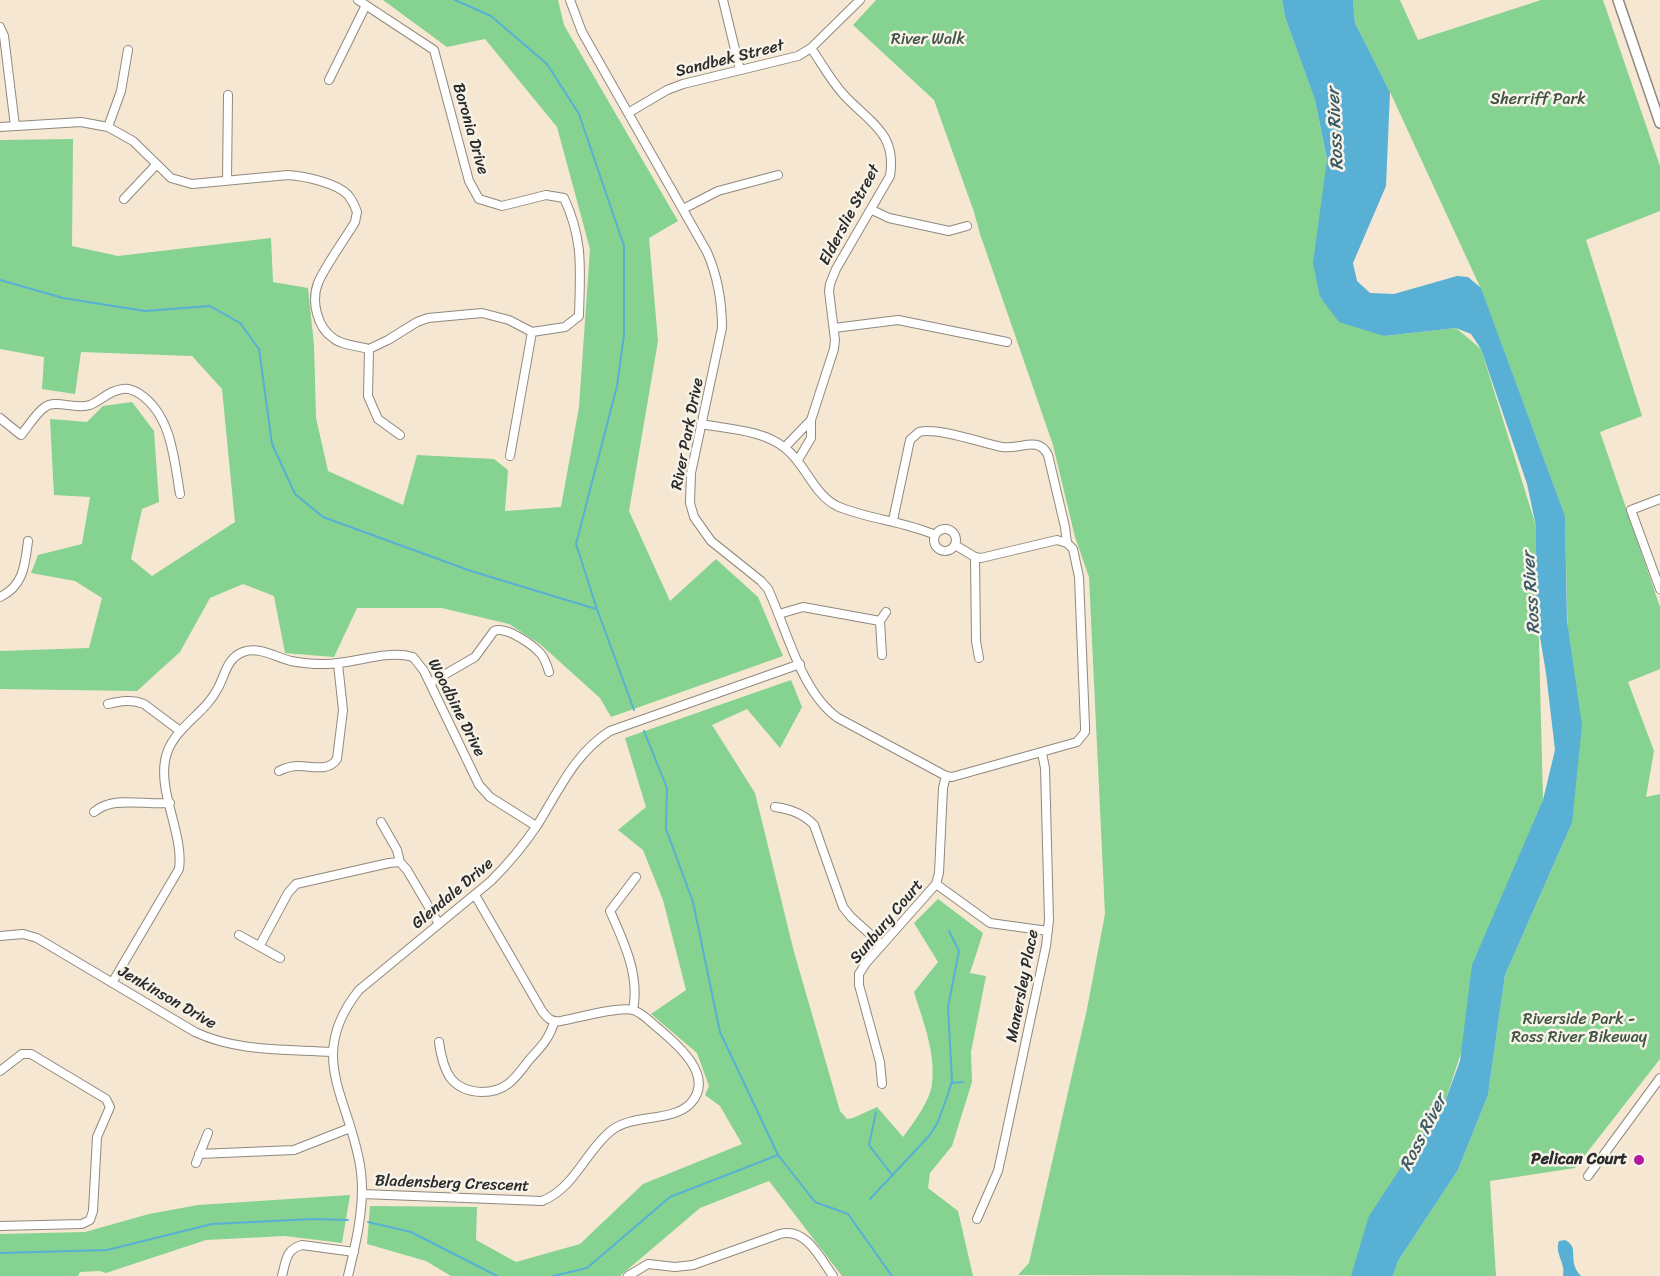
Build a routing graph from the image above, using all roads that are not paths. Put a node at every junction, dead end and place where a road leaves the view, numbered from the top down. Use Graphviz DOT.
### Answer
graph roads {
  1 [pos="358,0"];
  2 [pos="570,0"];
  3 [pos="723,0"];
  4 [pos="860,0"];
  5 [pos="1621,1"];
  6 [pos="366,5"];
  7 [pos="0,27"];
  8 [pos="811,48"];
  9 [pos="128,50"];
  10 [pos="740,70"];
  11 [pos="329,80"];
  12 [pos="228,94"];
  13 [pos="628,112"];
  14 [pos="1660,123"];
  15 [pos="0,126"];
  16 [pos="15,126"];
  17 [pos="108,127"];
  18 [pos="156,165"];
  19 [pos="778,175"];
  20 [pos="227,180"];
  21 [pos="124,199"];
  22 [pos="683,209"];
  23 [pos="872,210"];
  24 [pos="967,226"];
  25 [pos="834,328"];
  26 [pos="532,332"];
  27 [pos="1007,342"];
  28 [pos="369,349"];
  29 [pos="0,418"];
  30 [pos="811,420"];
  31 [pos="701,424"];
  32 [pos="400,435"];
  33 [pos="785,447"];
  34 [pos="510,456"];
  35 [pos="798,460"];
  36 [pos="180,494"];
  37 [pos="1660,499"];
  38 [pos="893,520"];
  39 [pos="935,535"];
  40 [pos="28,541"];
  41 [pos="1067,543"];
  42 [pos="955,545"];
  43 [pos="975,557"];
  44 [pos="1660,589"];
  45 [pos="0,597"];
  46 [pos="886,612"];
  47 [pos="779,614"];
  48 [pos="880,621"];
  49 [pos="882,655"];
  50 [pos="979,658"];
  51 [pos="338,664"];
  52 [pos="800,664"];
  53 [pos="549,672"];
  54 [pos="430,683"];
  55 [pos="108,704"];
  56 [pos="180,731"];
  57 [pos="1042,753"];
  58 [pos="279,771"];
  59 [pos="946,776"];
  60 [pos="170,803"];
  61 [pos="775,807"];
  62 [pos="94,812"];
  63 [pos="381,822"];
  64 [pos="536,826"];
  65 [pos="400,862"];
  66 [pos="636,877"];
  67 [pos="936,884"];
  68 [pos="475,895"];
  69 [pos="439,924"];
  70 [pos="1048,931"];
  71 [pos="0,934"];
  72 [pos="239,935"];
  73 [pos="260,945"];
  74 [pos="882,945"];
  75 [pos="280,958"];
  76 [pos="112,983"];
  77 [pos="633,1010"];
  78 [pos="554,1022"];
  79 [pos="439,1042"];
  80 [pos="332,1052"];
  81 [pos="0,1071"];
  82 [pos="1660,1078"];
  83 [pos="882,1084"];
  84 [pos="350,1128"];
  85 [pos="208,1132"];
  86 [pos="199,1154"];
  87 [pos="196,1163"];
  88 [pos="1588,1176"];
  89 [pos="362,1194"];
  90 [pos="977,1219"];
  91 [pos="0,1226"];
  92 [pos="354,1252"];
  93 [pos="282,1276"];
  94 [pos="348,1276"];
  95 [pos="628,1276"];
  96 [pos="833,1276"];
  1 -- 6 [label="street, Boronia Drive"];
  2 -- 13 [label="street, River Park Drive"];
  3 -- 10 [label="street"];
  4 -- 8 [label="street, Sandbek Street"];
  5 -- 14 [label="street"];
  6 -- 11 [label="street"];
  6 -- 26 [label="street, Boronia Drive"];
  7 -- 16 [label="street"];
  8 -- 10 [label="street, Sandbek Street"];
  8 -- 23 [label="street, Elderslie Street"];
  9 -- 17 [label="street"];
  10 -- 13 [label="street, Sandbek Street"];
  12 -- 20 [label="street"];
  13 -- 22 [label="street, River Park Drive"];
  15 -- 16 [label="street"];
  16 -- 17 [label="street"];
  17 -- 18 [label="street"];
  18 -- 20 [label="street"];
  18 -- 21 [label="street"];
  19 -- 22 [label="street"];
  20 -- 28 [label="street"];
  22 -- 31 [label="street, River Park Drive"];
  23 -- 24 [label="street"];
  23 -- 25 [label="street, Elderslie Street"];
  25 -- 27 [label="street"];
  25 -- 30 [label="street, Elderslie Street"];
  26 -- 28 [label="street"];
  26 -- 34 [label="street"];
  28 -- 32 [label="street"];
  29 -- 36 [label="street"];
  30 -- 33 [label="street, Elderslie Street"];
  30 -- 35 [label="street, Elderslie Street"];
  31 -- 33 [label="street"];
  31 -- 47 [label="street, River Park Drive"];
  33 -- 35 [label="street"];
  35 -- 38 [label="street"];
  37 -- 44 [label="street"];
  38 -- 39 [label="street"];
  38 -- 41 [label="street"];
  39 -- 42 [label="street"];
  39 -- 42 [label="street"];
  40 -- 45 [label="street"];
  41 -- 43 [label="street"];
  41 -- 57 [label="street"];
  42 -- 43 [label="street"];
  43 -- 50 [label="street"];
  46 -- 48 [label="street"];
  47 -- 48 [label="street"];
  47 -- 52 [label="street, River Park Drive"];
  48 -- 49 [label="street"];
  51 -- 54 [label="street, Woodbine Drive"];
  51 -- 56 [label="street, Woodbine Drive"];
  51 -- 58 [label="street"];
  52 -- 59 [label="street, River Park Drive"];
  52 -- 64 [label="street, Glendale Drive"];
  53 -- 54 [label="street"];
  54 -- 64 [label="street, Woodbine Drive"];
  55 -- 56 [label="street"];
  56 -- 60 [label="street, Woodbine Drive"];
  57 -- 59 [label="street"];
  57 -- 70 [label="street, Manersley Place"];
  59 -- 67 [label="street, Sunbury Court"];
  60 -- 62 [label="street"];
  60 -- 76 [label="street, Woodbine Drive"];
  61 -- 74 [label="street"];
  63 -- 65 [label="street"];
  64 -- 68 [label="street, Glendale Drive"];
  65 -- 69 [label="street"];
  65 -- 73 [label="street"];
  66 -- 77 [label="street"];
  67 -- 70 [label="street"];
  67 -- 74 [label="street, Sunbury Court"];
  68 -- 69 [label="street, Glendale Drive"];
  68 -- 78 [label="street"];
  69 -- 80 [label="street, Glendale Drive"];
  70 -- 90 [label="street, Manersley Place"];
  71 -- 76 [label="street, Jenkinson Drive"];
  72 -- 73 [label="street"];
  73 -- 75 [label="street"];
  74 -- 83 [label="street, Sunbury Court"];
  76 -- 80 [label="street, Jenkinson Drive"];
  77 -- 78 [label="street"];
  77 -- 89 [label="street, Bladensberg Crescent"];
  78 -- 79 [label="street"];
  80 -- 84 [label="street, Glendale Drive"];
  81 -- 91 [label="street"];
  82 -- 88 [label="street"];
  84 -- 86 [label="street"];
  84 -- 89 [label="street, Glendale Drive"];
  85 -- 86 [label="street"];
  86 -- 87 [label="street"];
  89 -- 92 [label="street, Glendale Drive"];
  92 -- 93 [label="street"];
  92 -- 94 [label="street, Glendale Drive"];
  95 -- 96 [label="street"];
}
